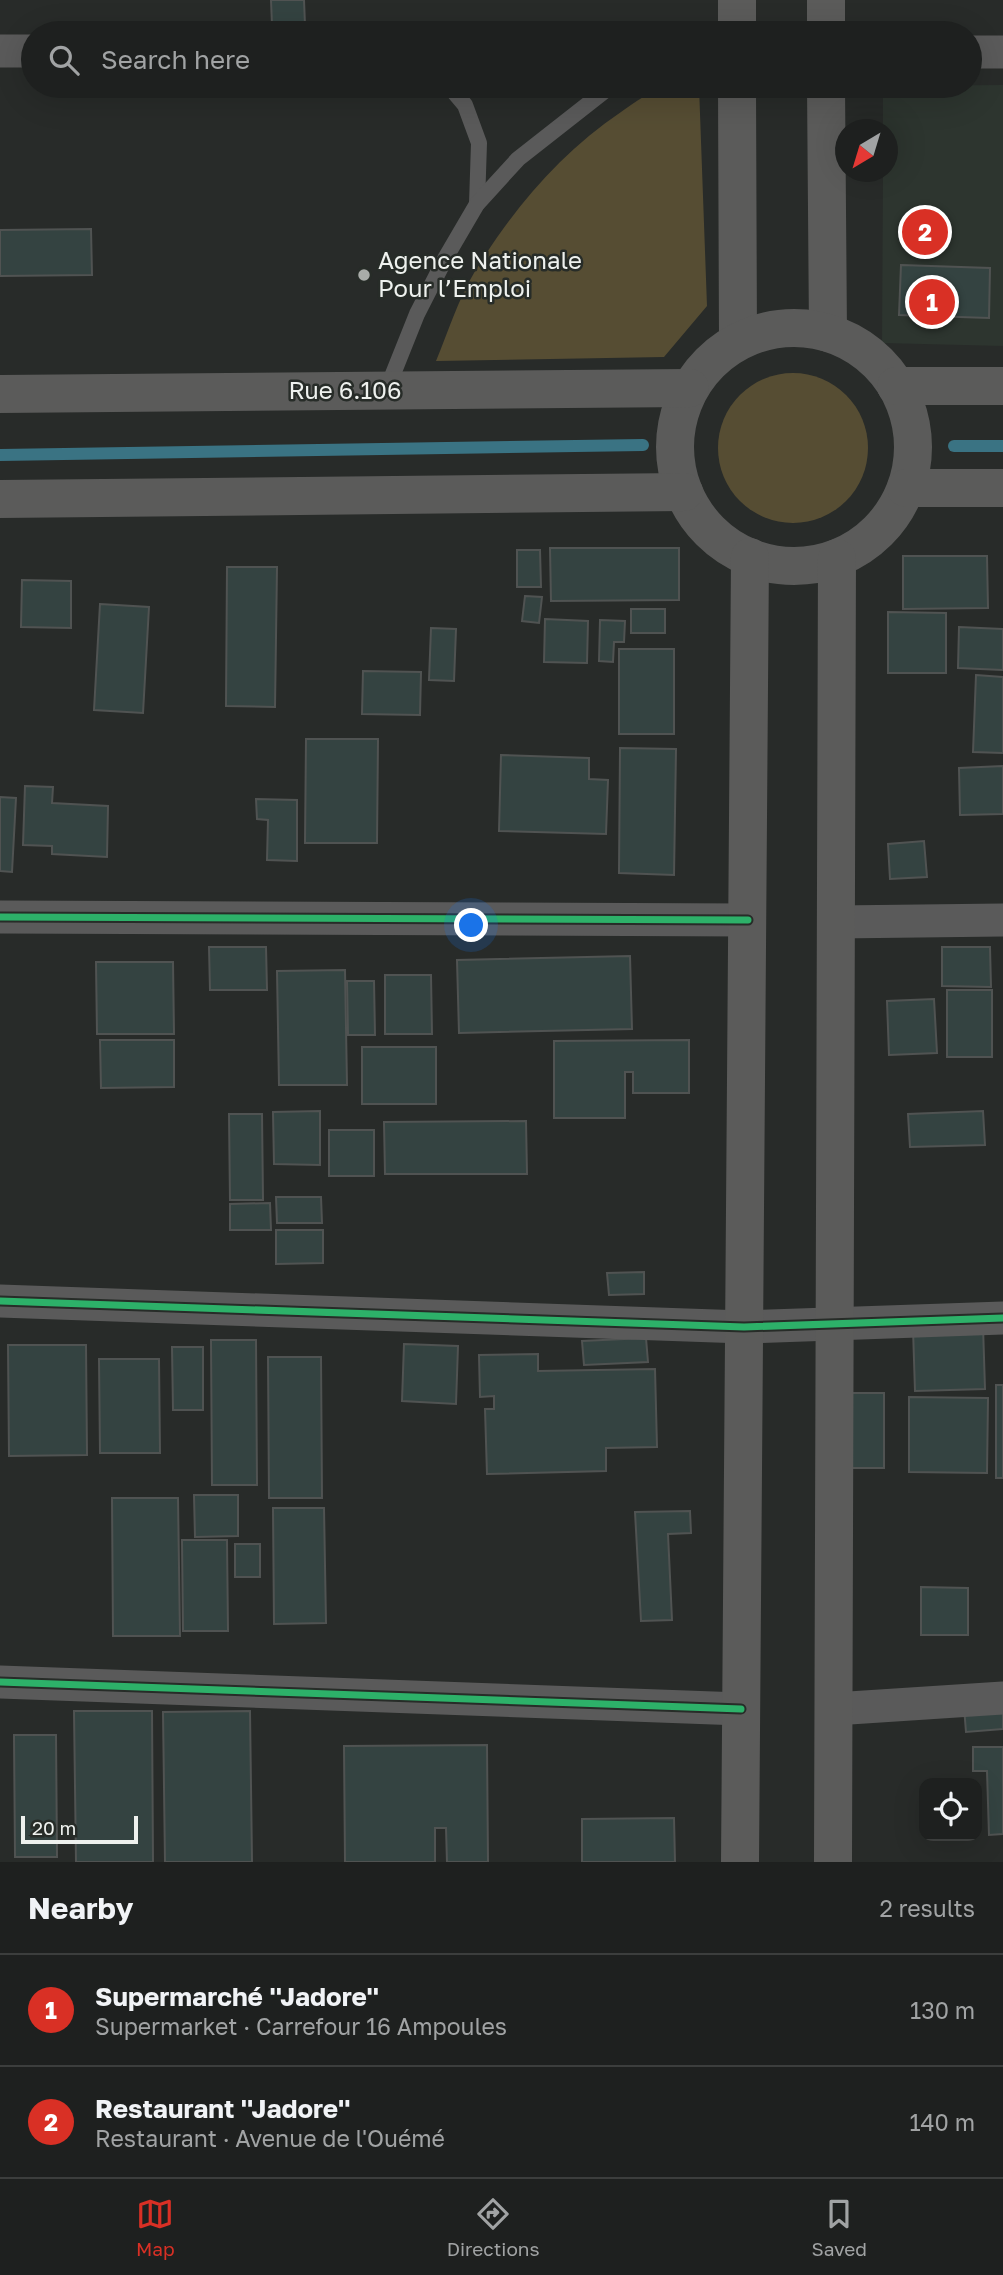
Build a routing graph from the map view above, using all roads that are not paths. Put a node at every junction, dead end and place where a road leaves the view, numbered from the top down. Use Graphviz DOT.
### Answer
graph roads {
  1 [pos="737,0"];
  2 [pos="826,0"];
  3 [pos="737,21"];
  4 [pos="826,21"];
  5 [pos="0,51"];
  6 [pos="21,51"];
  7 [pos="982,52"];
  8 [pos="1003,52"];
  9 [pos="459,98"];
  10 [pos="596,98"];
  11 [pos="737,98"];
  12 [pos="827,98"];
  13 [pos="477,204"];
  14 [pos="828,333"];
  15 [pos="738,341"];
  16 [pos="896,386"];
  17 [pos="1003,386"];
  18 [pos="690,388"];
  19 [pos="387,391"];
  20 [pos="0,394"];
  21 [pos="906,488"];
  22 [pos="1003,488"];
  23 [pos="684,492"];
  24 [pos="0,499"];
  25 [pos="750,557"];
  26 [pos="836,558"];
  27 [pos="0,917"];
  28 [pos="748,920"];
  29 [pos="1003,920"];
  30 [pos="836,922"];
  31 [pos="0,1301"];
  32 [pos="1003,1318"];
  33 [pos="835,1325"];
  34 [pos="744,1327"];
  35 [pos="0,1682"];
  36 [pos="1003,1698"];
  37 [pos="741,1709"];
  38 [pos="834,1709"];
  39 [pos="740,1862"];
  40 [pos="833,1862"];
  1 -- 3 [label="main road"];
  2 -- 4 [label="main road"];
  5 -- 6 [label="street"];
  7 -- 8 [label="street"];
  9 -- 13 [label="lane"];
  10 -- 13 [label="lane"];
  11 -- 15 [label="main road"];
  12 -- 14 [label="main road"];
  13 -- 19 [label="lane"];
  14 -- 15 [label="main road"];
  14 -- 16 [label="main road"];
  15 -- 18 [label="main road"];
  16 -- 17 [label="main road"];
  16 -- 21 [label="main road"];
  18 -- 19 [label="main road, Rue 6.106"];
  18 -- 23 [label="main road"];
  19 -- 20 [label="main road, Rue 6.106"];
  21 -- 22 [label="main road"];
  21 -- 26 [label="main road"];
  23 -- 24 [label="main road"];
  23 -- 25 [label="main road"];
  25 -- 26 [label="main road"];
  25 -- 28 [label="main road"];
  26 -- 30 [label="main road"];
  27 -- 28 [label="street"];
  28 -- 34 [label="main road"];
  29 -- 30 [label="street"];
  30 -- 33 [label="main road"];
  31 -- 34 [label="street"];
  32 -- 33 [label="street"];
  33 -- 34 [label="street"];
  33 -- 38 [label="main road"];
  34 -- 37 [label="main road"];
  35 -- 37 [label="street"];
  36 -- 38 [label="street"];
  37 -- 39 [label="main road"];
  38 -- 40 [label="main road"];
}
